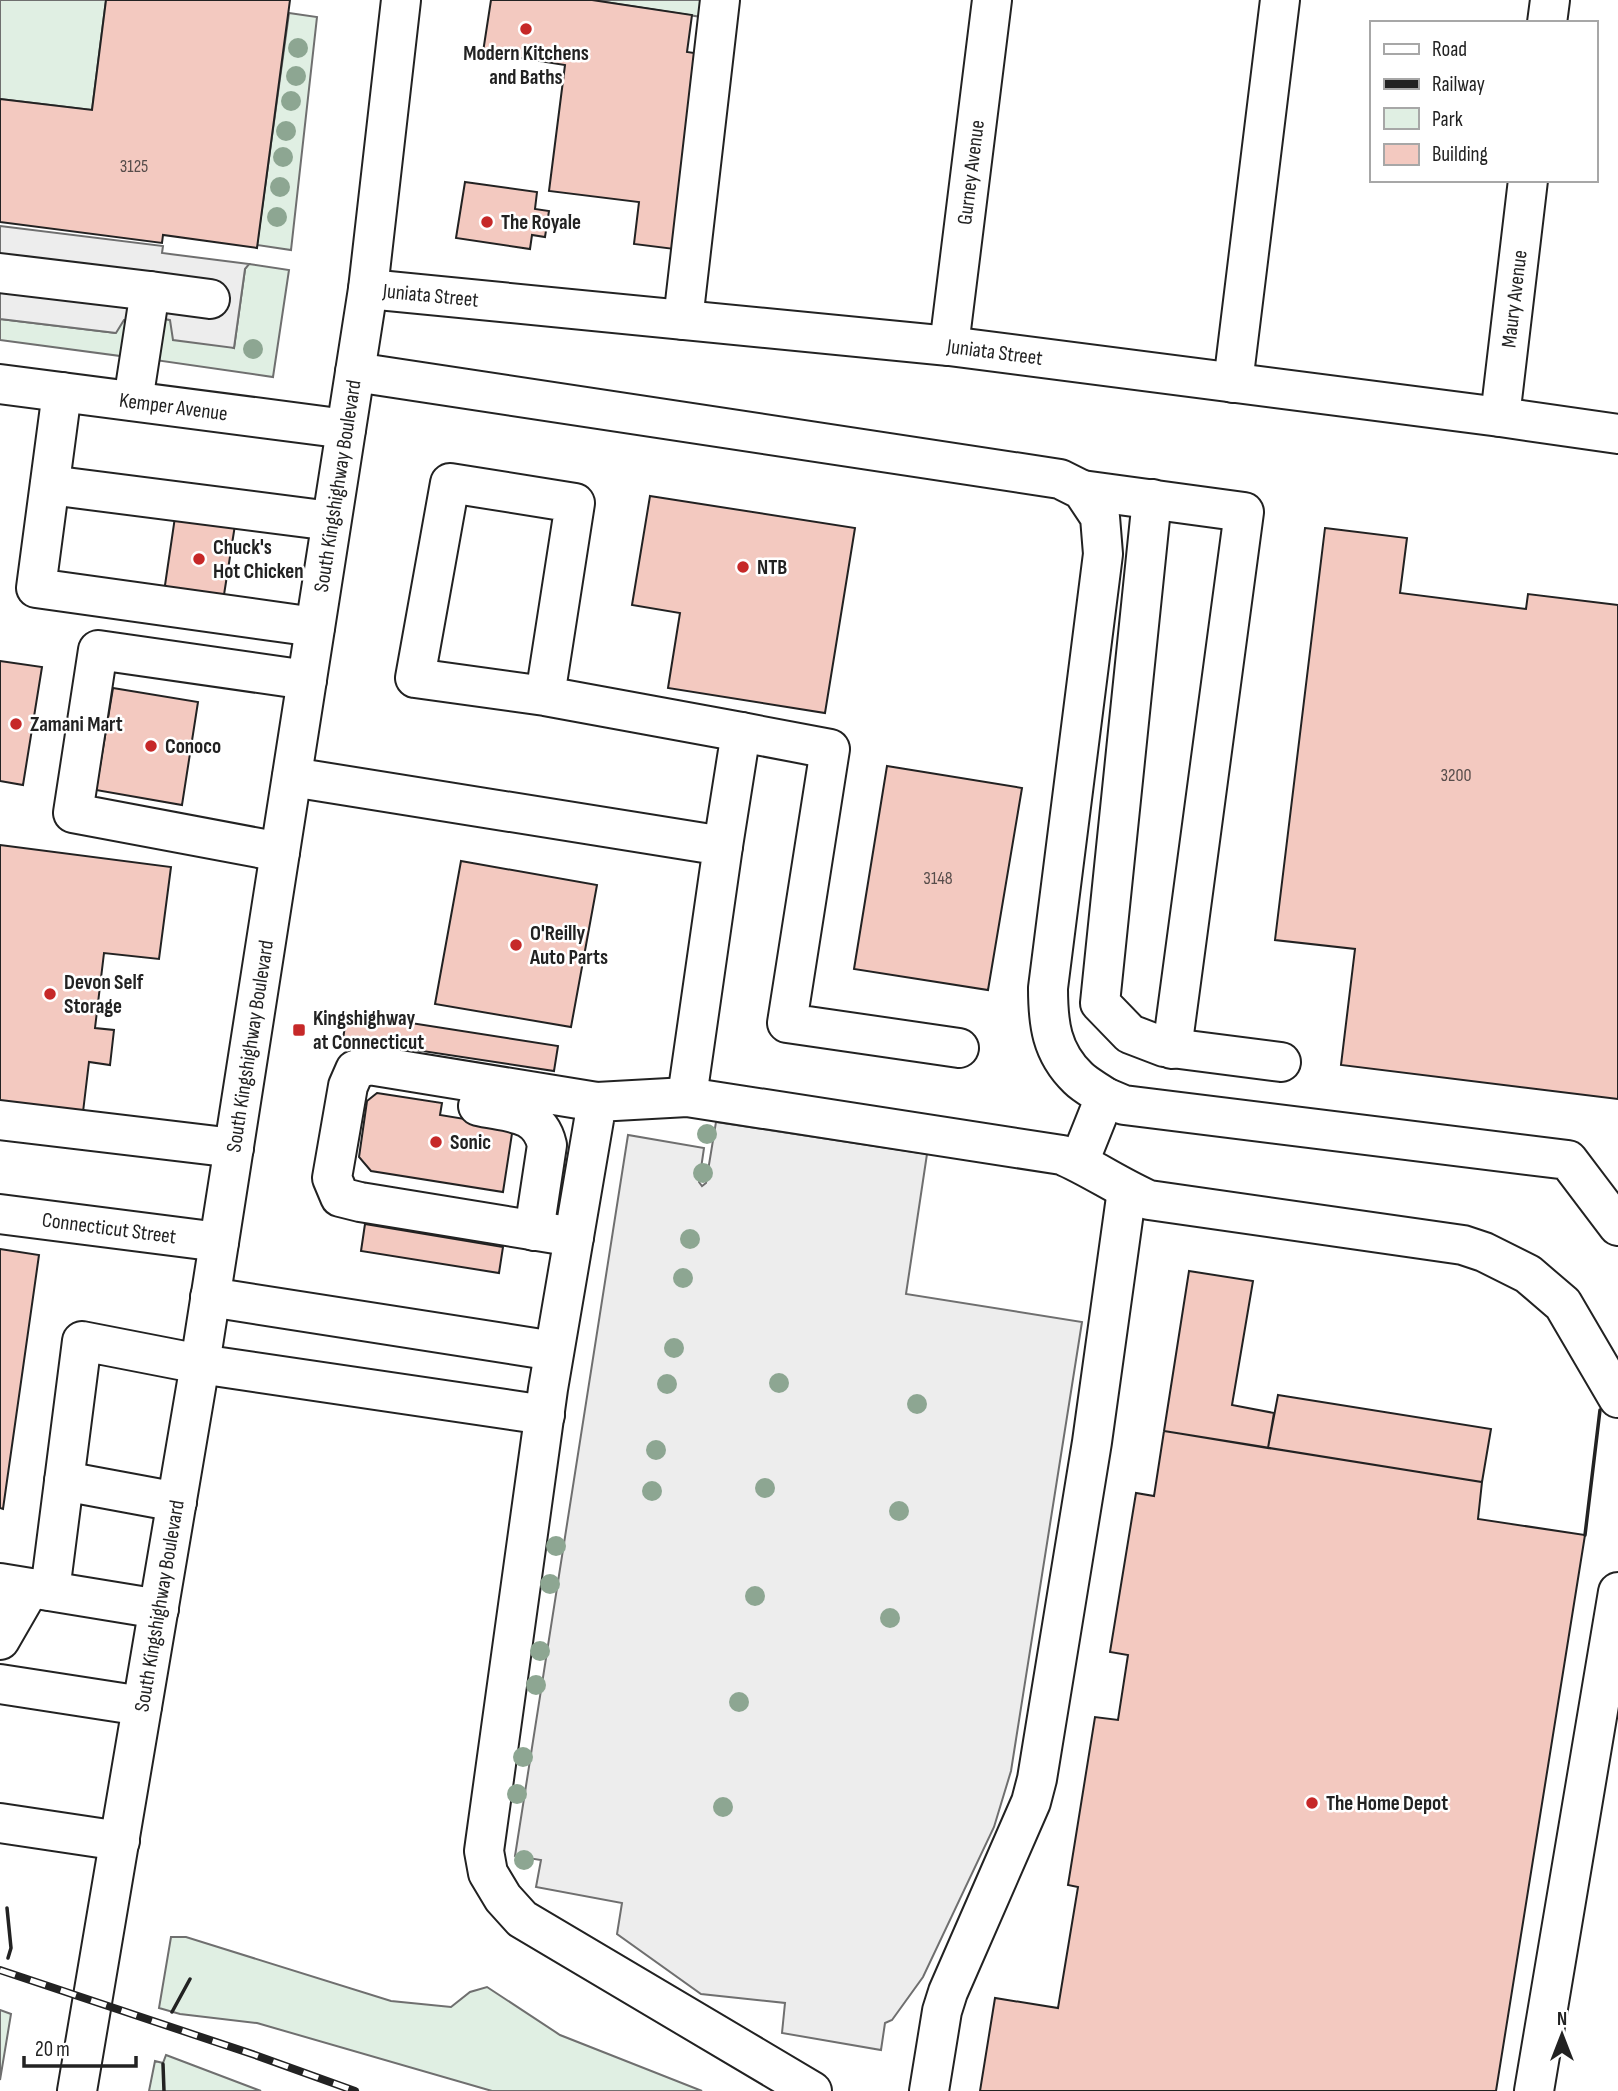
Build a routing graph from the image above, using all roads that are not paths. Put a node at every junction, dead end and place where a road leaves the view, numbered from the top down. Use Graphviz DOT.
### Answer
graph roads {
  1 [pos="401,0"];
  2 [pos="720,0"];
  3 [pos="992,0"];
  4 [pos="1280,0"];
  5 [pos="1550,0"];
  6 [pos="1547,21"];
  7 [pos="1528,182"];
  8 [pos="0,273"];
  9 [pos="368,289"];
  10 [pos="150,291"];
  11 [pos="210,299"];
  12 [pos="683,320"];
  13 [pos="949,346"];
  14 [pos="355,372"];
  15 [pos="1233,383"];
  16 [pos="0,384"];
  17 [pos="62,392"];
  18 [pos="133,401"];
  19 [pos="1500,417"];
  20 [pos="346,429"];
  21 [pos="1618,434"];
  22 [pos="50,485"];
  23 [pos="1082,490"];
  24 [pos="1152,499"];
  25 [pos="331,521"];
  26 [pos="315,627"];
  27 [pos="307,680"];
  28 [pos="545,696"];
  29 [pos="741,732"];
  30 [pos="292,777"];
  31 [pos="723,846"];
  32 [pos="280,852"];
  33 [pos="959,1048"];
  34 [pos="1172,1049"];
  35 [pos="1281,1062"];
  36 [pos="427,1074"];
  37 [pos="687,1097"];
  38 [pos="1105,1097"];
  39 [pos="597,1102"];
  40 [pos="0,1120"];
  41 [pos="234,1148"];
  42 [pos="1079,1162"];
  43 [pos="1127,1190"];
  44 [pos="0,1214"];
  45 [pos="1618,1226"];
  46 [pos="534,1231"];
  47 [pos="574,1237"];
  48 [pos="219,1242"];
  49 [pos="210,1297"];
  50 [pos="554,1351"];
  51 [pos="200,1364"];
  52 [pos="1618,1398"];
  53 [pos="545,1415"];
  54 [pos="64,1481"];
  55 [pos="177,1502"];
  56 [pos="27,1587"];
  57 [pos="1618,1592"];
  58 [pos="159,1609"];
  59 [pos="0,1640"];
  60 [pos="0,1684"];
  61 [pos="142,1706"];
  62 [pos="0,1823"];
  63 [pos="120,1841"];
  64 [pos="77,2091"];
  65 [pos="812,2091"];
  66 [pos="929,2091"];
  67 [pos="1534,2091"];
  1 -- 9 [label="street, South Kingshighway Boulevard"];
  2 -- 12 [label="street"];
  3 -- 13 [label="street, Gurney Avenue"];
  4 -- 15 [label="street"];
  5 -- 6 [label="street"];
  7 -- 19 [label="street, Maury Avenue"];
  8 -- 10 [label="street"];
  9 -- 12 [label="street, Juniata Street"];
  9 -- 14 [label="street, South Kingshighway Boulevard"];
  10 -- 11 [label="street"];
  10 -- 18 [label="street"];
  12 -- 13 [label="street, Juniata Street"];
  13 -- 15 [label="street, Juniata Street"];
  14 -- 20 [label="street, South Kingshighway Boulevard"];
  14 -- 23 [label="street"];
  15 -- 19 [label="street, Juniata Street"];
  16 -- 17 [label="street, Kemper Avenue"];
  17 -- 18 [label="street, Kemper Avenue"];
  17 -- 22 [label="street"];
  18 -- 20 [label="street, Kemper Avenue"];
  19 -- 21 [label="street, Juniata Street"];
  20 -- 25 [label="street, South Kingshighway Boulevard"];
  22 -- 25 [label="street"];
  22 -- 26 [label="street"];
  23 -- 24 [label="street"];
  23 -- 38 [label="street"];
  24 -- 34 [label="street"];
  24 -- 34 [label="street"];
  25 -- 26 [label="street, South Kingshighway Boulevard"];
  26 -- 27 [label="street, South Kingshighway Boulevard"];
  27 -- 30 [label="street, South Kingshighway Boulevard"];
  27 -- 32 [label="street"];
  28 -- 28 [label="street"];
  28 -- 29 [label="street"];
  29 -- 31 [label="street"];
  29 -- 33 [label="street"];
  30 -- 31 [label="street"];
  30 -- 32 [label="street, South Kingshighway Boulevard"];
  31 -- 37 [label="street"];
  32 -- 41 [label="street, South Kingshighway Boulevard"];
  34 -- 35 [label="street"];
  36 -- 39 [label="street"];
  36 -- 46 [label="street"];
  36 -- 46 [label="street"];
  37 -- 39 [label="street"];
  37 -- 42 [label="street"];
  38 -- 42 [label="street"];
  38 -- 45 [label="street"];
  39 -- 47 [label="street"];
  40 -- 41 [label="street"];
  41 -- 48 [label="street, South Kingshighway Boulevard"];
  42 -- 43 [label="street"];
  43 -- 52 [label="street"];
  43 -- 66 [label="street"];
  44 -- 48 [label="street, Connecticut Street"];
  46 -- 47 [label="street"];
  47 -- 50 [label="street"];
  48 -- 49 [label="street, South Kingshighway Boulevard"];
  49 -- 50 [label="street"];
  49 -- 51 [label="street, South Kingshighway Boulevard"];
  50 -- 53 [label="street"];
  51 -- 53 [label="street"];
  51 -- 54 [label="street"];
  51 -- 55 [label="street, South Kingshighway Boulevard"];
  53 -- 65 [label="street"];
  54 -- 55 [label="street"];
  54 -- 56 [label="street"];
  55 -- 58 [label="street, South Kingshighway Boulevard"];
  56 -- 58 [label="street"];
  56 -- 59 [label="street"];
  57 -- 67 [label="street"];
  58 -- 61 [label="street, South Kingshighway Boulevard"];
  60 -- 61 [label="street"];
  61 -- 63 [label="street, South Kingshighway Boulevard"];
  62 -- 63 [label="street"];
  63 -- 64 [label="street, South Kingshighway Boulevard"];
}
